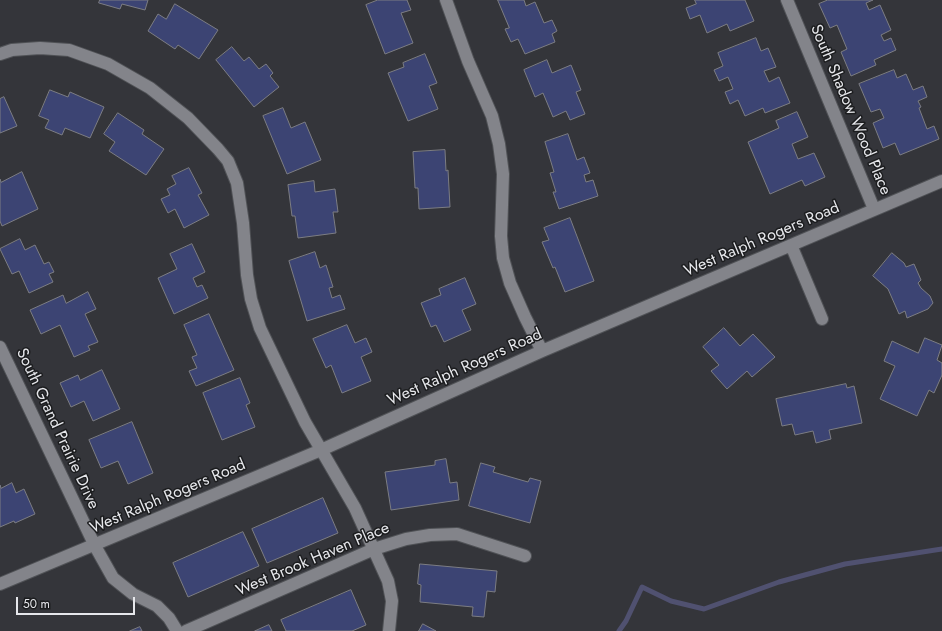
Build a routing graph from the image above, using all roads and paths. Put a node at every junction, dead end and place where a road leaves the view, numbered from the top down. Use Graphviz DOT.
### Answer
graph roads {
  1 [pos="446,0"];
  2 [pos="787,0"];
  3 [pos="0,54"];
  4 [pos="942,180"];
  5 [pos="874,209"];
  6 [pos="791,245"];
  7 [pos="822,319"];
  8 [pos="0,347"];
  9 [pos="542,351"];
  10 [pos="321,450"];
  11 [pos="95,546"];
  12 [pos="374,549"];
  13 [pos="525,556"];
  14 [pos="0,584"];
  15 [pos="177,631"];
  16 [pos="186,631"];
  17 [pos="389,631"];
  1 -- 9 [label="street"];
  2 -- 5 [label="street, South Shadow Wood Place"];
  3 -- 10 [label="street"];
  4 -- 5 [label="street, West Ralph Rogers Road"];
  5 -- 6 [label="street, West Ralph Rogers Road"];
  6 -- 7 [label="street"];
  6 -- 9 [label="street, West Ralph Rogers Road"];
  8 -- 11 [label="street, South Grand Prairie Drive"];
  9 -- 10 [label="street, West Ralph Rogers Road"];
  10 -- 11 [label="street, West Ralph Rogers Road"];
  10 -- 12 [label="street"];
  11 -- 14 [label="street, West Ralph Rogers Road"];
  11 -- 15 [label="street, South Grand Prairie Drive"];
  12 -- 13 [label="street, West Brook Haven Place"];
  12 -- 16 [label="street, West Brook Haven Place"];
  12 -- 17 [label="street"];
}
